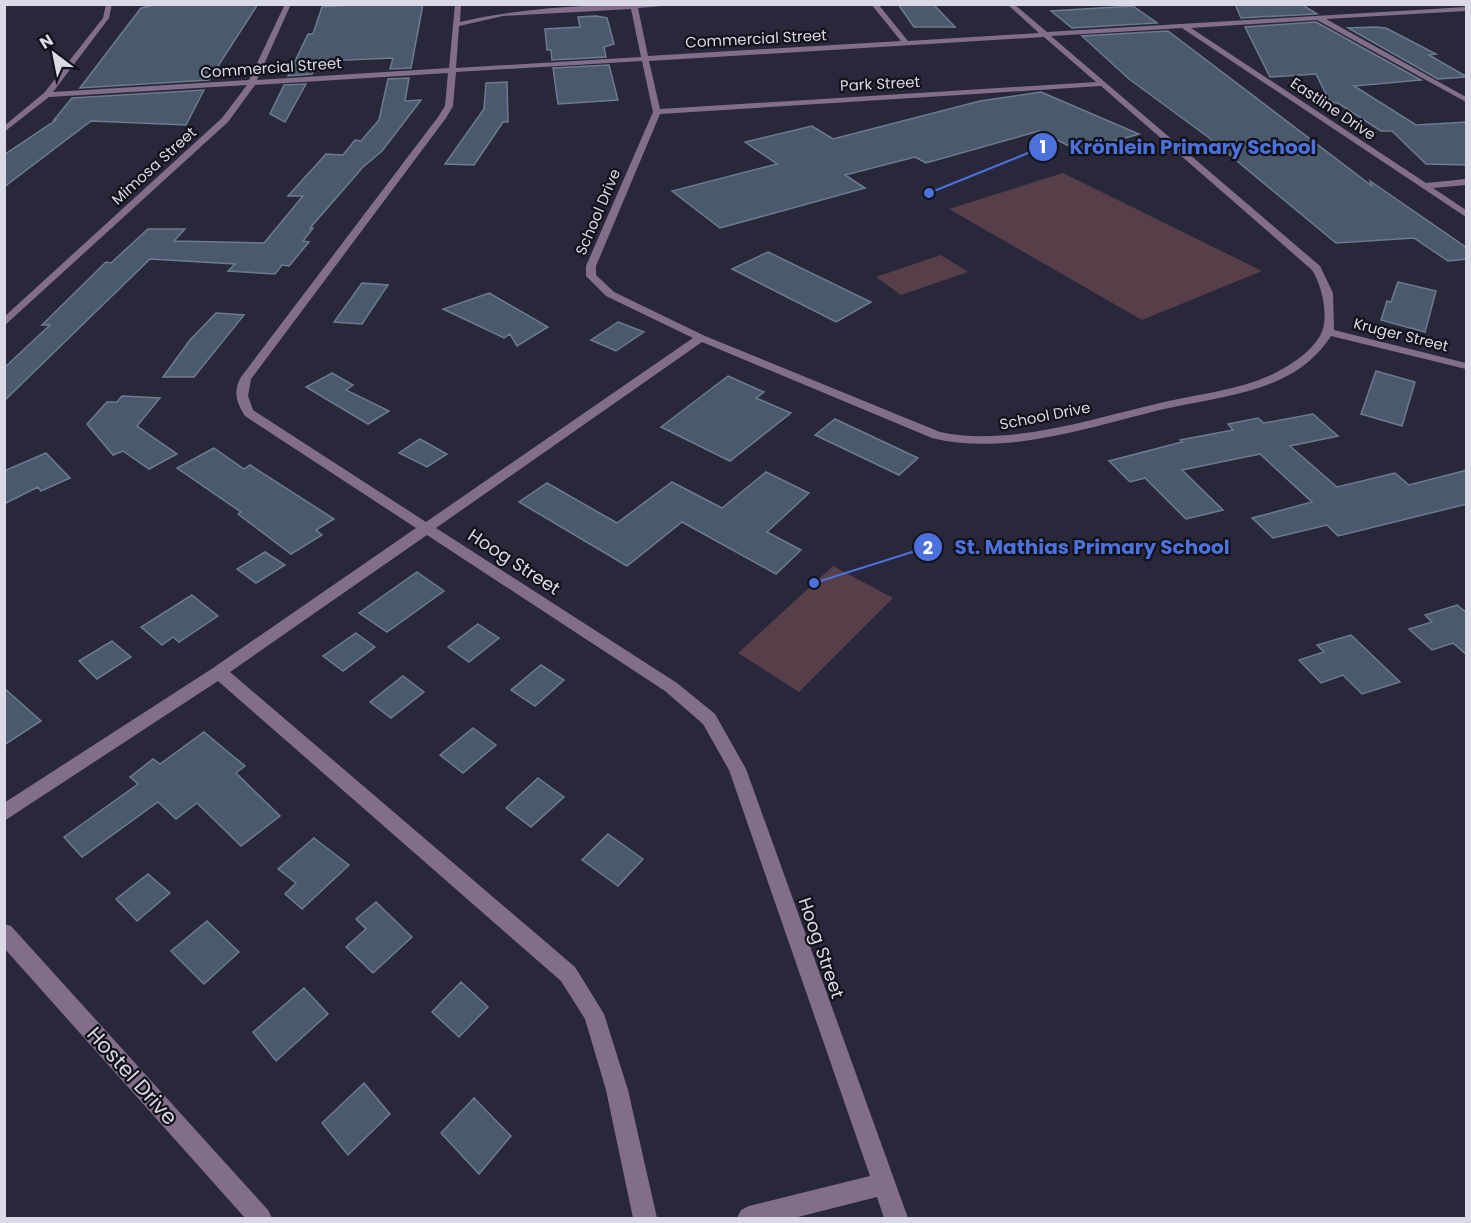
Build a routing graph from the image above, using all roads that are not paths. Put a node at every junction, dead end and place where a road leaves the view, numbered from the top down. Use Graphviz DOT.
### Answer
graph roads {
  1 [pos="109,4"];
  2 [pos="288,4"];
  3 [pos="459,4"];
  4 [pos="684,4"];
  5 [pos="874,4"];
  6 [pos="1010,4"];
  7 [pos="1435,4"];
  8 [pos="634,7"];
  9 [pos="1467,9"];
  10 [pos="1447,10"];
  11 [pos="1318,18"];
  12 [pos="1467,20"];
  13 [pos="457,25"];
  14 [pos="1185,27"];
  15 [pos="1047,35"];
  16 [pos="907,44"];
  17 [pos="646,59"];
  18 [pos="450,70"];
  19 [pos="252,83"];
  20 [pos="1104,84"];
  21 [pos="47,95"];
  22 [pos="1467,100"];
  23 [pos="657,112"];
  24 [pos="4,130"];
  25 [pos="1467,182"];
  26 [pos="1425,186"];
  27 [pos="1467,214"];
  28 [pos="4,323"];
  29 [pos="1328,332"];
  30 [pos="701,338"];
  31 [pos="1467,366"];
  32 [pos="426,527"];
  33 [pos="219,672"];
  34 [pos="4,813"];
  35 [pos="4,933"];
  36 [pos="884,1184"];
  37 [pos="260,1218"];
  38 [pos="645,1218"];
  39 [pos="749,1218"];
  40 [pos="896,1218"];
  1 -- 21 [label="street"];
  2 -- 19 [label="street, Mimosa Street"];
  3 -- 13 [label="street, Hoog Street"];
  4 -- 8 [label="street"];
  5 -- 16 [label="street"];
  6 -- 15 [label="street"];
  7 -- 10 [label="street"];
  8 -- 13 [label="street"];
  8 -- 17 [label="street"];
  9 -- 10 [label="street, Commercial Street"];
  10 -- 11 [label="street, Commercial Street"];
  10 -- 12 [label="street"];
  11 -- 14 [label="street, Commercial Street"];
  11 -- 22 [label="street"];
  13 -- 18 [label="street, Hoog Street"];
  14 -- 15 [label="street, Commercial Street"];
  14 -- 26 [label="street, Eastline Drive"];
  15 -- 16 [label="street, Commercial Street"];
  15 -- 20 [label="street"];
  16 -- 17 [label="street, Commercial Street"];
  17 -- 18 [label="street, Commercial Street"];
  17 -- 23 [label="street"];
  18 -- 19 [label="street, Commercial Street"];
  18 -- 32 [label="street, Hoog Street"];
  19 -- 21 [label="street, Commercial Street"];
  19 -- 28 [label="street, Mimosa Street"];
  20 -- 23 [label="street, Park Street"];
  20 -- 29 [label="street"];
  21 -- 24 [label="street"];
  23 -- 30 [label="street, School Drive"];
  25 -- 26 [label="street"];
  26 -- 27 [label="street, Eastline Drive"];
  29 -- 30 [label="street, School Drive"];
  29 -- 31 [label="street, Kruger Street"];
  30 -- 32 [label="street"];
  32 -- 33 [label="street"];
  32 -- 36 [label="street, Hoog Street"];
  33 -- 34 [label="street"];
  33 -- 38 [label="street"];
  35 -- 37 [label="street, Hostel Drive"];
  36 -- 39 [label="street"];
  36 -- 40 [label="street, Hoog Street"];
}
